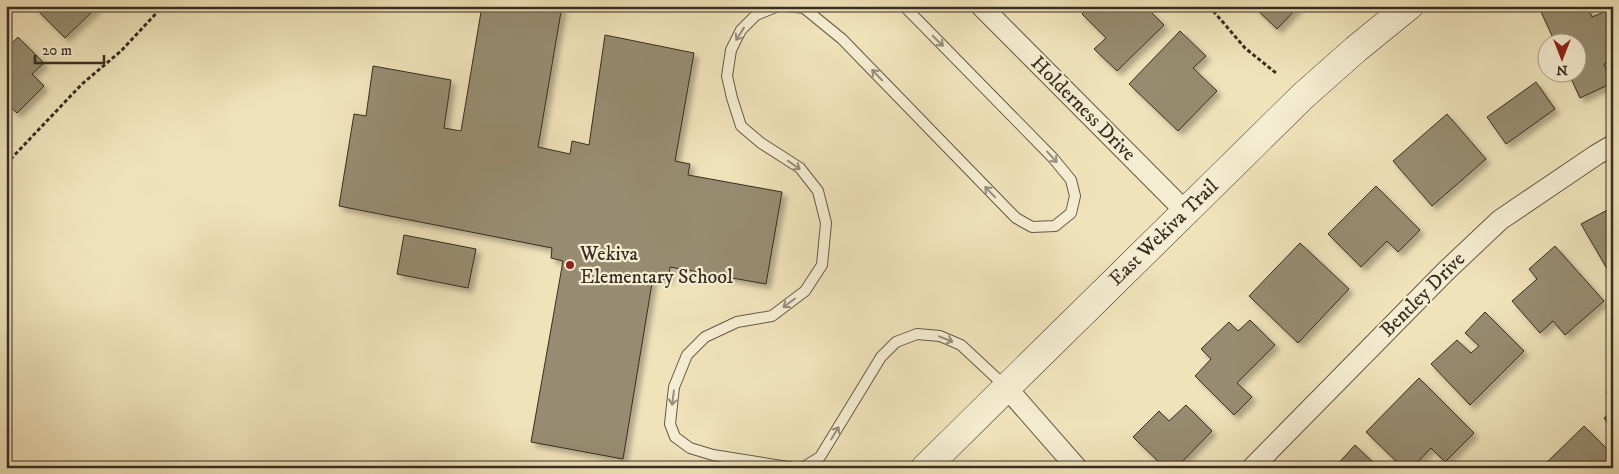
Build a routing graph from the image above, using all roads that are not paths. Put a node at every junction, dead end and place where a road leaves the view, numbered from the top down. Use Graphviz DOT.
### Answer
graph roads {
  1 [pos="778,6"];
  2 [pos="787,6"];
  3 [pos="904,6"];
  4 [pos="981,6"];
  5 [pos="1409,6"];
  6 [pos="1613,145"];
  7 [pos="1186,212"];
  8 [pos="1006,387"];
  9 [pos="794,468"];
  10 [pos="802,468"];
  11 [pos="925,468"];
  12 [pos="1077,468"];
  13 [pos="1252,468"];
  1 -- 9 [label="lane, one-way"];
  3 -- 2 [label="lane, one-way"];
  4 -- 7 [label="street, Holderness Drive"];
  5 -- 7 [label="street, East Wekiva Trail"];
  6 -- 13 [label="street, Bentley Drive"];
  7 -- 8 [label="street, East Wekiva Trail"];
  10 -- 8 [label="lane, one-way"];
  8 -- 11 [label="street, East Wekiva Trail"];
  8 -- 12 [label="street"];
}
